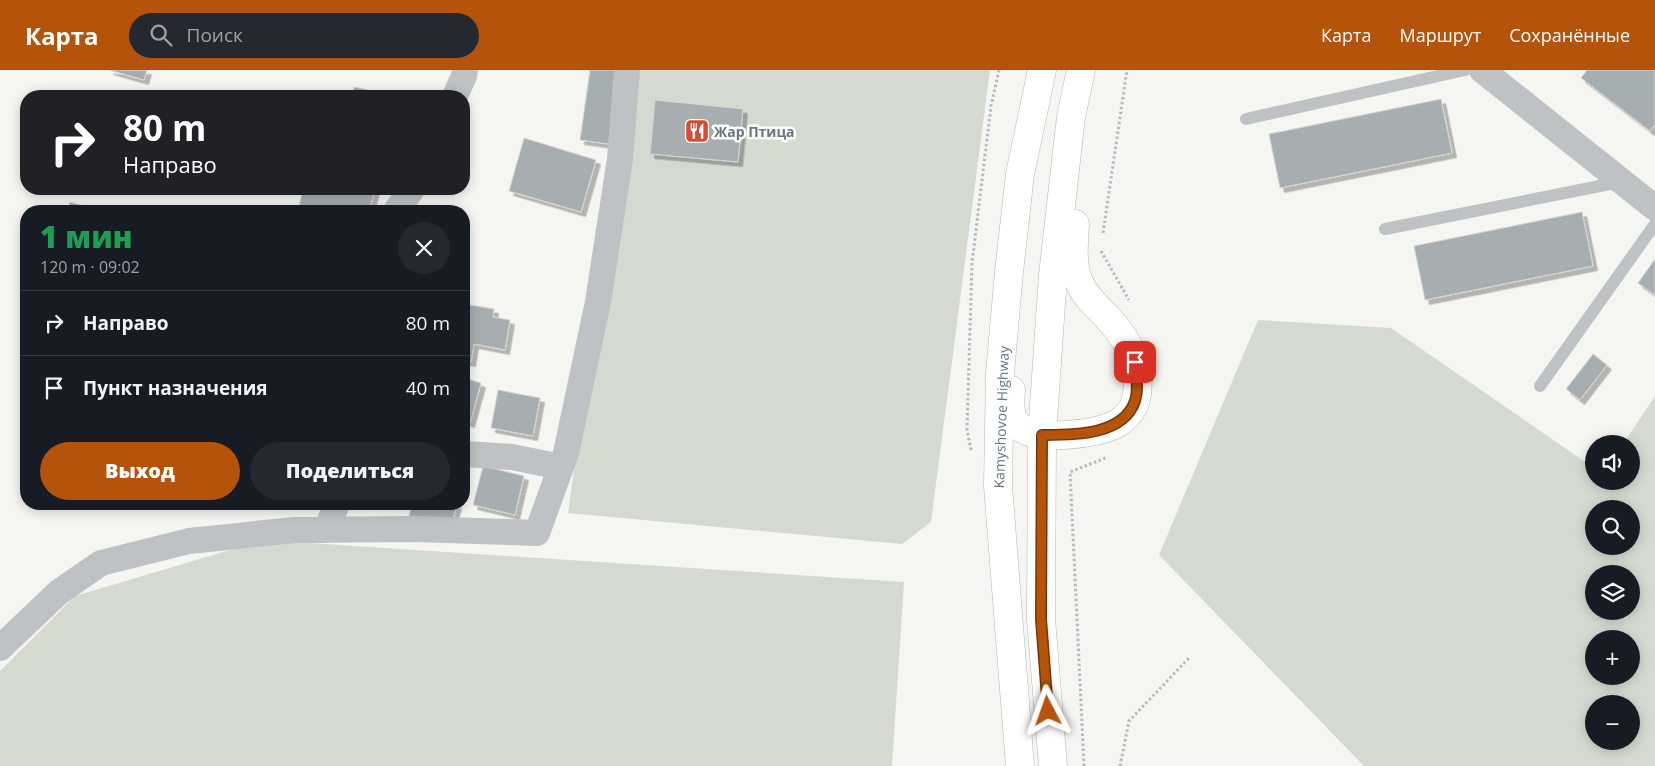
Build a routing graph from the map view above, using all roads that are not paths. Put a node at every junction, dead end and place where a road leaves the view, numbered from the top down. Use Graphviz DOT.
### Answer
graph roads {
  1 [pos="464,70"];
  2 [pos="626,70"];
  3 [pos="1042,70"];
  4 [pos="1082,70"];
  5 [pos="1465,70"];
  6 [pos="1482,70"];
  7 [pos="458,90"];
  8 [pos="1071,117"];
  9 [pos="1246,119"];
  10 [pos="1622,181"];
  11 [pos="1655,208"];
  12 [pos="1655,224"];
  13 [pos="1384,229"];
  14 [pos="1009,272"];
  15 [pos="1540,386"];
  16 [pos="1042,435"];
  17 [pos="470,454"];
  18 [pos="561,467"];
  19 [pos="334,510"];
  20 [pos="326,530"];
  21 [pos="0,648"];
  22 [pos="1020,766"];
  23 [pos="1053,766"];
  1 -- 7 [label="street"];
  2 -- 18 [label="street"];
  3 -- 14 [label="main road, Kamyshovoe Highway"];
  4 -- 8 [label="main road"];
  5 -- 9 [label="lane"];
  6 -- 10 [label="street"];
  8 -- 16 [label="main road"];
  8 -- 16 [label="main road"];
  10 -- 11 [label="street"];
  10 -- 13 [label="lane"];
  12 -- 15 [label="lane"];
  14 -- 16 [label="main road"];
  14 -- 22 [label="main road, Kamyshovoe Highway"];
  16 -- 23 [label="main road"];
  17 -- 18 [label="street"];
  18 -- 20 [label="street"];
  19 -- 20 [label="street"];
  20 -- 21 [label="street"];
}
